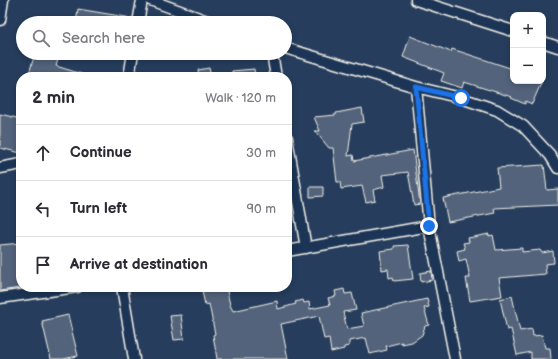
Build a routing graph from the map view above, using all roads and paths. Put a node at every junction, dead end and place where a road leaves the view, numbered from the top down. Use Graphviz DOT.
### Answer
graph roads {
  1 [pos="4,0"];
  2 [pos="142,0"];
  3 [pos="150,0"];
  4 [pos="416,0"];
  5 [pos="139,16"];
  6 [pos="194,16"];
  7 [pos="0,20"];
  8 [pos="510,30"];
  9 [pos="546,43"];
  10 [pos="558,47"];
  11 [pos="292,50"];
  12 [pos="132,60"];
  13 [pos="273,60"];
  14 [pos="130,72"];
  15 [pos="275,72"];
  16 [pos="416,87"];
  17 [pos="16,165"];
  18 [pos="292,167"];
  19 [pos="0,168"];
  20 [pos="558,168"];
  21 [pos="429,226"];
  22 [pos="306,248"];
  23 [pos="292,250"];
  24 [pos="41,292"];
  25 [pos="123,292"];
  26 [pos="0,298"];
  27 [pos="134,359"];
  28 [pos="453,359"];
  1 -- 7 [label="street"];
  2 -- 5 [label="street"];
  3 -- 6 [label="street"];
  4 -- 8 [label="street"];
  9 -- 10 [label="street"];
  11 -- 16 [label="street"];
  12 -- 14 [label="street"];
  13 -- 15 [label="street"];
  16 -- 20 [label="street"];
  16 -- 21 [label="street"];
  17 -- 19 [label="street"];
  18 -- 22 [label="street"];
  21 -- 22 [label="street"];
  21 -- 28 [label="street"];
  22 -- 23 [label="street"];
  24 -- 26 [label="street"];
  25 -- 27 [label="street"];
}
